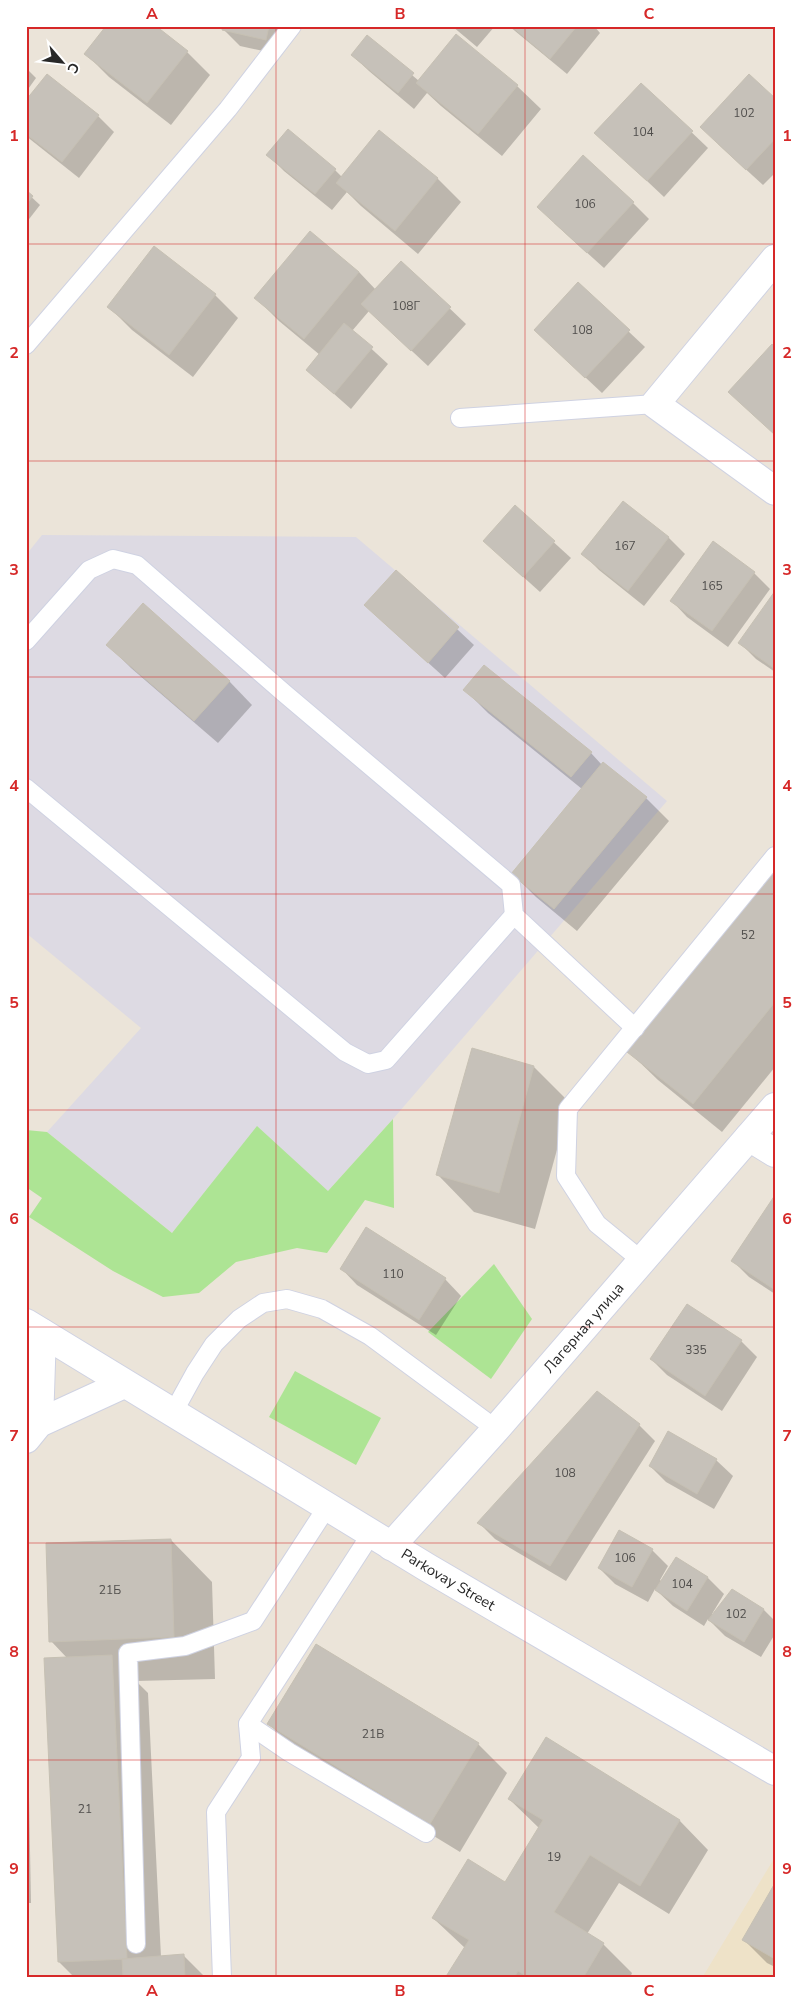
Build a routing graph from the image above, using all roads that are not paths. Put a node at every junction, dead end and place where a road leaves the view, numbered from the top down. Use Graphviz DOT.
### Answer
graph roads {
  1 [pos="292,26"];
  2 [pos="775,259"];
  3 [pos="26,345"];
  4 [pos="655,404"];
  5 [pos="460,418"];
  6 [pos="775,491"];
  7 [pos="26,641"];
  8 [pos="26,788"];
  9 [pos="775,856"];
  10 [pos="514,915"];
  11 [pos="635,1028"];
  12 [pos="775,1107"];
  13 [pos="749,1137"];
  14 [pos="775,1153"];
  15 [pos="641,1260"];
  16 [pos="34,1328"];
  17 [pos="124,1384"];
  18 [pos="173,1413"];
  19 [pos="496,1429"];
  20 [pos="33,1431"];
  21 [pos="327,1507"];
  22 [pos="381,1540"];
  23 [pos="248,1724"];
  24 [pos="775,1771"];
  25 [pos="426,1834"];
  26 [pos="136,1944"];
  27 [pos="222,1978"];
  1 -- 3 [label="lane"];
  2 -- 4 [label="street"];
  4 -- 5 [label="lane"];
  4 -- 6 [label="street"];
  7 -- 10 [label="lane"];
  8 -- 10 [label="lane"];
  9 -- 11 [label="lane"];
  10 -- 11 [label="lane"];
  11 -- 15 [label="lane"];
  12 -- 13 [label="street, Лагерная улица"];
  13 -- 14 [label="street"];
  13 -- 15 [label="street, Лагерная улица"];
  15 -- 19 [label="street, Лагерная улица"];
  16 -- 17 [label="street, Parkovay Street"];
  16 -- 20 [label="street"];
  17 -- 18 [label="street, Parkovay Street"];
  17 -- 20 [label="street"];
  18 -- 19 [label="lane"];
  18 -- 21 [label="street, Parkovay Street"];
  19 -- 22 [label="street, Лагерная улица"];
  21 -- 22 [label="street, Parkovay Street"];
  21 -- 26 [label="lane"];
  22 -- 23 [label="lane"];
  22 -- 24 [label="street, Parkovay Street"];
  23 -- 25 [label="lane"];
  23 -- 27 [label="lane"];
}
